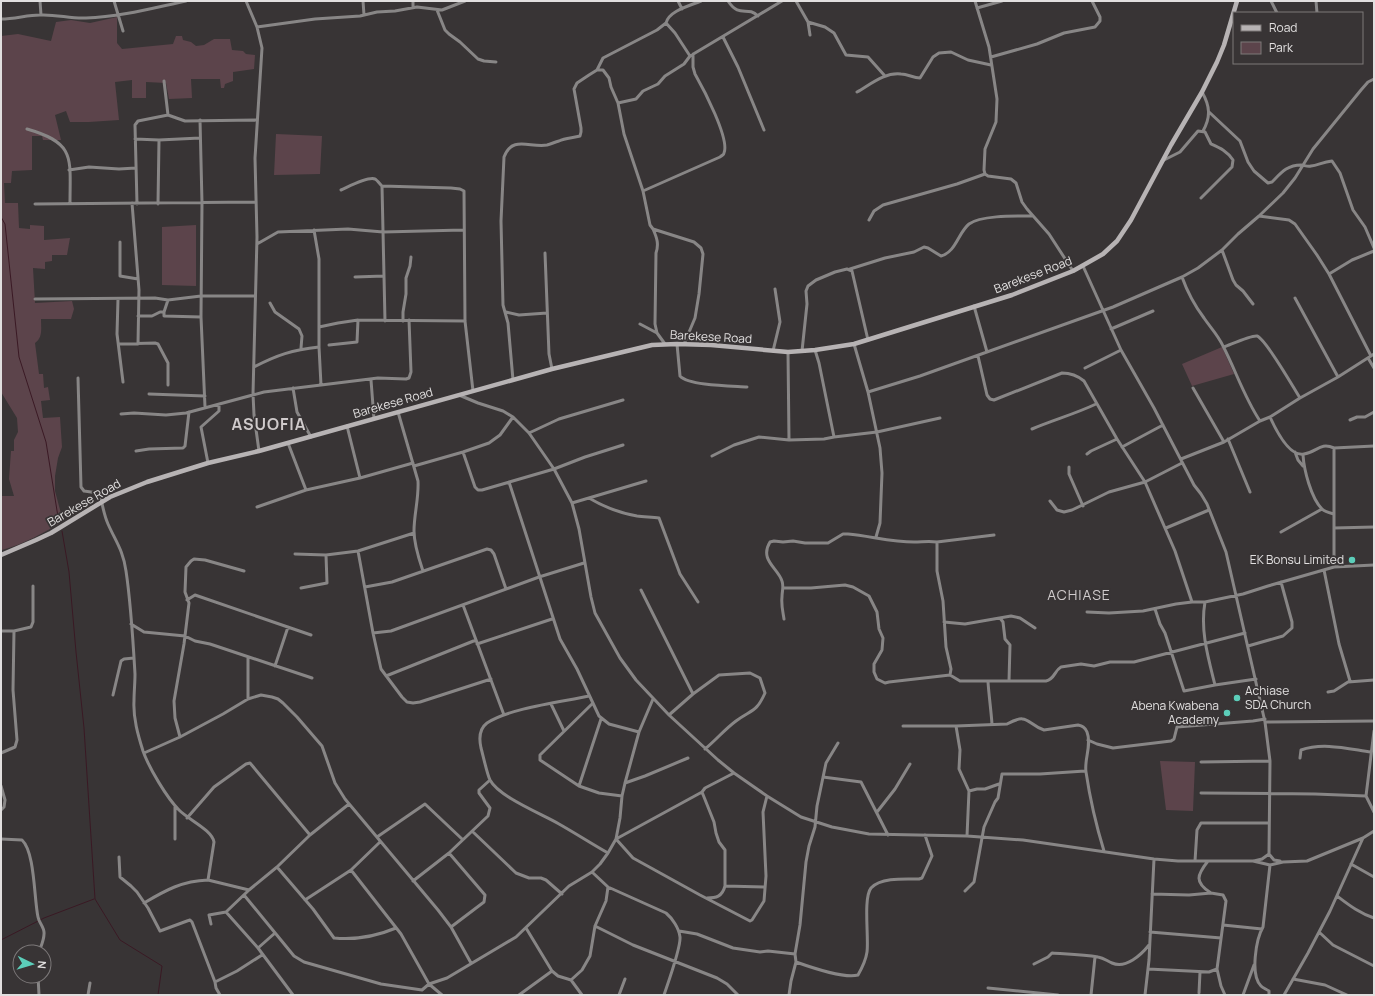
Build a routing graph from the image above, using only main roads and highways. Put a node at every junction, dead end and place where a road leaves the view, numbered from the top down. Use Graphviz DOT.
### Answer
graph roads {
  1 [pos="1237,1"];
  2 [pos="1234,12"];
  3 [pos="1233,15"];
  4 [pos="1,555"];
  1 -- 2 [label="main road, Barekese Road"];
  3 -- 4 [label="main road, Barekese Road"];
}
